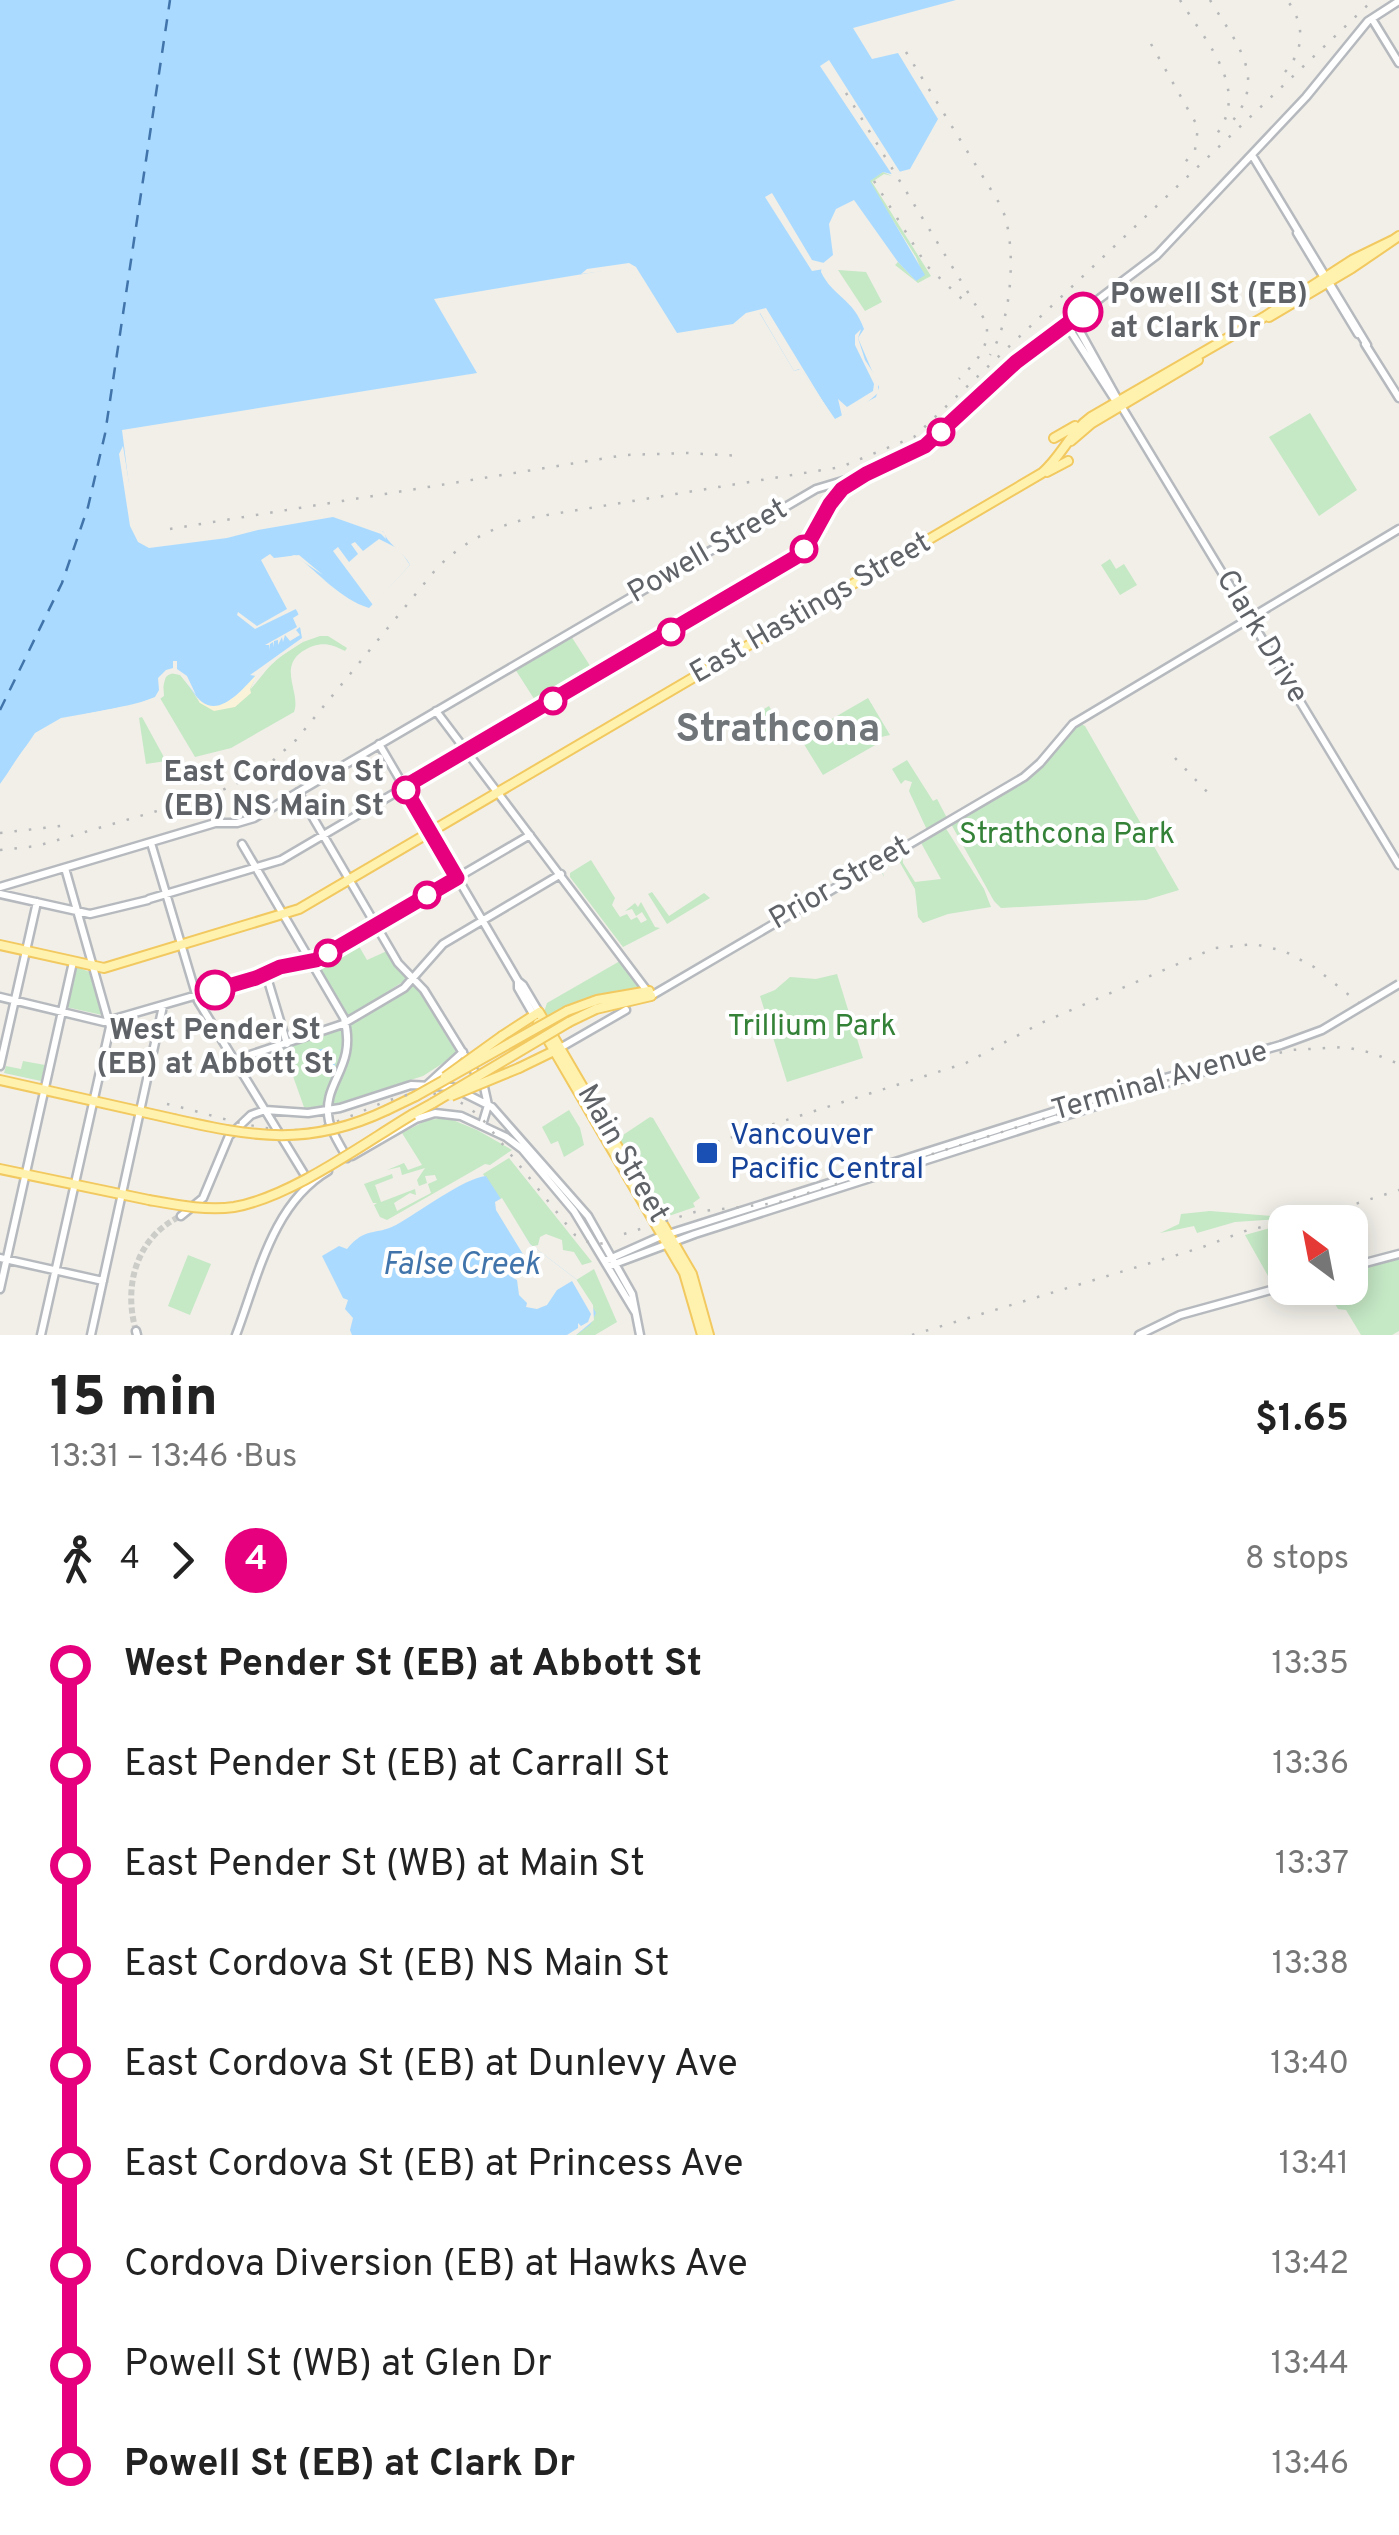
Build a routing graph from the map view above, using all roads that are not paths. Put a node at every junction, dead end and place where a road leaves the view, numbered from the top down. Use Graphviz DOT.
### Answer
graph roads {
  1 [pos="1399,0"];
  2 [pos="1372,18"];
  3 [pos="1399,63"];
  4 [pos="1252,155"];
  5 [pos="1396,238"];
  6 [pos="1327,279"];
  7 [pos="1070,322"];
  8 [pos="1399,398"];
  9 [pos="1120,404"];
  10 [pos="1084,422"];
  11 [pos="1054,438"];
  12 [pos="1070,441"];
  13 [pos="1068,461"];
  14 [pos="869,473"];
  15 [pos="1042,473"];
  16 [pos="816,489"];
  17 [pos="830,504"];
  18 [pos="1399,529"];
  19 [pos="1249,618"];
  20 [pos="436,711"];
  21 [pos="379,744"];
  22 [pos="466,751"];
  23 [pos="404,787"];
  24 [pos="298,792"];
  25 [pos="498,793"];
  26 [pos="430,833"];
  27 [pos="324,835"];
  28 [pos="530,835"];
  29 [pos="151,843"];
  30 [pos="242,844"];
  31 [pos="1399,865"];
  32 [pos="64,868"];
  33 [pos="256,868"];
  34 [pos="561,874"];
  35 [pos="457,878"];
  36 [pos="350,880"];
  37 [pos="0,887"];
  38 [pos="0,894"];
  39 [pos="166,894"];
  40 [pos="36,902"];
  41 [pos="78,912"];
  42 [pos="284,916"];
  43 [pos="482,921"];
  44 [pos="376,926"];
  45 [pos="0,946"];
  46 [pos="181,946"];
  47 [pos="25,951"];
  48 [pos="74,962"];
  49 [pos="311,962"];
  50 [pos="94,966"];
  51 [pos="268,974"];
  52 [pos="413,978"];
  53 [pos="1399,984"];
  54 [pos="650,994"];
  55 [pos="196,996"];
  56 [pos="0,997"];
  57 [pos="15,1000"];
  58 [pos="163,1006"];
  59 [pos="62,1010"];
  60 [pos="626,1010"];
  61 [pos="534,1014"];
  62 [pos="109,1020"];
  63 [pos="345,1022"];
  64 [pos="287,1044"];
  65 [pos="557,1047"];
  66 [pos="463,1052"];
  67 [pos="236,1060"];
  68 [pos="0,1066"];
  69 [pos="0,1080"];
  70 [pos="428,1084"];
  71 [pos="45,1090"];
  72 [pos="416,1096"];
  73 [pos="93,1100"];
  74 [pos="433,1103"];
  75 [pos="488,1105"];
  76 [pos="265,1110"];
  77 [pos="328,1110"];
  78 [pos="141,1112"];
  79 [pos="482,1126"];
  80 [pos="348,1159"];
  81 [pos="0,1169"];
  82 [pos="26,1174"];
  83 [pos="309,1182"];
  84 [pos="74,1185"];
  85 [pos="121,1195"];
  86 [pos="181,1216"];
  87 [pos="668,1238"];
  88 [pos="1399,1254"];
  89 [pos="4,1259"];
  90 [pos="610,1261"];
  91 [pos="1368,1263"];
  92 [pos="55,1270"];
  93 [pos="103,1282"];
  94 [pos="0,1289"];
  95 [pos="1268,1291"];
  96 [pos="40,1335"];
  97 [pos="91,1335"];
  98 [pos="236,1335"];
  99 [pos="640,1335"];
  100 [pos="706,1335"];
  101 [pos="1140,1335"];
  1 -- 2 [label="main road, Powell Street"];
  2 -- 3 [label="main road"];
  2 -- 4 [label="main road, Powell Street"];
  4 -- 6 [label="main road"];
  4 -- 7 [label="main road, Powell Street"];
  5 -- 6 [label="main road, East Hastings Street"];
  6 -- 8 [label="main road"];
  6 -- 9 [label="main road, East Hastings Street"];
  7 -- 9 [label="main road, Clark Drive"];
  7 -- 14 [label="main road, Powell Street"];
  9 -- 10 [label="main road, East Hastings Street"];
  9 -- 12 [label="main road, East Hastings Street"];
  9 -- 19 [label="main road, Clark Drive"];
  10 -- 11 [label="main road"];
  10 -- 12 [label="main road, East Hastings Street"];
  12 -- 15 [label="main road, East Hastings Street"];
  13 -- 15 [label="main road"];
  14 -- 16 [label="main road, Powell Street"];
  14 -- 17 [label="main road"];
  15 -- 25 [label="main road, East Hastings Street"];
  16 -- 17 [label="main road"];
  16 -- 20 [label="main road, Powell Street"];
  17 -- 22 [label="main road"];
  18 -- 19 [label="main road, Prior Street"];
  19 -- 31 [label="main road, Clark Drive"];
  19 -- 54 [label="main road, Prior Street"];
  20 -- 21 [label="main road, Powell Street"];
  20 -- 22 [label="main road"];
  21 -- 23 [label="main road, Main Street"];
  21 -- 24 [label="main road, Powell Street"];
  22 -- 23 [label="main road"];
  22 -- 25 [label="main road"];
  23 -- 26 [label="main road, Main Street"];
  23 -- 27 [label="main road"];
  24 -- 27 [label="main road"];
  24 -- 29 [label="main road, Powell Street"];
  25 -- 26 [label="main road, East Hastings Street"];
  25 -- 28 [label="main road"];
  26 -- 35 [label="main road, Main Street"];
  26 -- 36 [label="main road, East Hastings Street"];
  27 -- 33 [label="main road"];
  27 -- 36 [label="main road"];
  28 -- 34 [label="main road"];
  28 -- 35 [label="main road"];
  29 -- 32 [label="main road, Powell Street"];
  29 -- 39 [label="main road"];
  30 -- 33 [label="main road"];
  32 -- 37 [label="main road, Powell Street"];
  32 -- 41 [label="main road"];
  33 -- 39 [label="main road"];
  33 -- 42 [label="main road"];
  34 -- 43 [label="main road"];
  34 -- 54 [label="main road"];
  35 -- 43 [label="main road, Main Street"];
  35 -- 44 [label="main road"];
  36 -- 42 [label="main road, East Hastings Street"];
  36 -- 44 [label="main road"];
  38 -- 40 [label="main road"];
  39 -- 41 [label="main road"];
  39 -- 46 [label="main road"];
  40 -- 41 [label="main road"];
  40 -- 47 [label="main road"];
  41 -- 50 [label="main road"];
  42 -- 46 [label="main road, East Hastings Street"];
  42 -- 49 [label="main road"];
  43 -- 52 [label="main road"];
  43 -- 61 [label="main road, Main Street"];
  44 -- 49 [label="main road"];
  44 -- 52 [label="main road"];
  45 -- 47 [label="main road"];
  46 -- 50 [label="main road, East Hastings Street"];
  46 -- 55 [label="main road"];
  47 -- 48 [label="main road"];
  47 -- 57 [label="main road"];
  48 -- 50 [label="main road"];
  48 -- 59 [label="main road"];
  49 -- 51 [label="main road"];
  49 -- 63 [label="main road"];
  50 -- 62 [label="main road"];
  51 -- 55 [label="main road"];
  51 -- 64 [label="main road"];
  52 -- 63 [label="main road"];
  52 -- 66 [label="main road"];
  53 -- 87 [label="main road, Terminal Avenue, bridge"];
  54 -- 72 [label="main road, bridge"];
  54 -- 74 [label="main road, bridge"];
  55 -- 58 [label="main road"];
  55 -- 67 [label="main road"];
  56 -- 57 [label="main road"];
  57 -- 59 [label="main road"];
  57 -- 68 [label="main road"];
  58 -- 62 [label="main road"];
  58 -- 78 [label="main road"];
  59 -- 62 [label="main road"];
  59 -- 71 [label="main road"];
  60 -- 65 [label="main road"];
  61 -- 65 [label="main road, Main Street"];
  61 -- 72 [label="main road, bridge"];
  62 -- 73 [label="main road"];
  63 -- 64 [label="main road"];
  63 -- 77 [label="main road"];
  64 -- 67 [label="main road"];
  65 -- 74 [label="main road, bridge"];
  65 -- 87 [label="main road, Main Street"];
  66 -- 70 [label="main road"];
  66 -- 75 [label="main road"];
  67 -- 76 [label="main road"];
  69 -- 71 [label="main road"];
  70 -- 75 [label="main road"];
  70 -- 77 [label="main road"];
  71 -- 73 [label="main road"];
  71 -- 82 [label="main road"];
  72 -- 78 [label="main road, bridge"];
  73 -- 78 [label="main road"];
  73 -- 84 [label="main road"];
  74 -- 85 [label="main road, bridge"];
  75 -- 79 [label="main road"];
  75 -- 90 [label="main road"];
  76 -- 77 [label="main road"];
  76 -- 83 [label="main road"];
  76 -- 86 [label="main road"];
  77 -- 80 [label="main road"];
  78 -- 85 [label="main road"];
  79 -- 80 [label="main road"];
  79 -- 90 [label="main road"];
  80 -- 83 [label="main road"];
  81 -- 82 [label="main road"];
  82 -- 84 [label="main road"];
  82 -- 89 [label="main road"];
  83 -- 98 [label="main road"];
  84 -- 85 [label="main road"];
  84 -- 92 [label="main road"];
  85 -- 93 [label="main road"];
  87 -- 90 [label="main road, Terminal Avenue"];
  87 -- 100 [label="main road, Main Street"];
  88 -- 91 [label="main road"];
  89 -- 92 [label="main road"];
  89 -- 94 [label="main road"];
  90 -- 99 [label="main road"];
  92 -- 93 [label="main road"];
  92 -- 96 [label="main road"];
  93 -- 97 [label="main road"];
  95 -- 101 [label="main road"];
}
